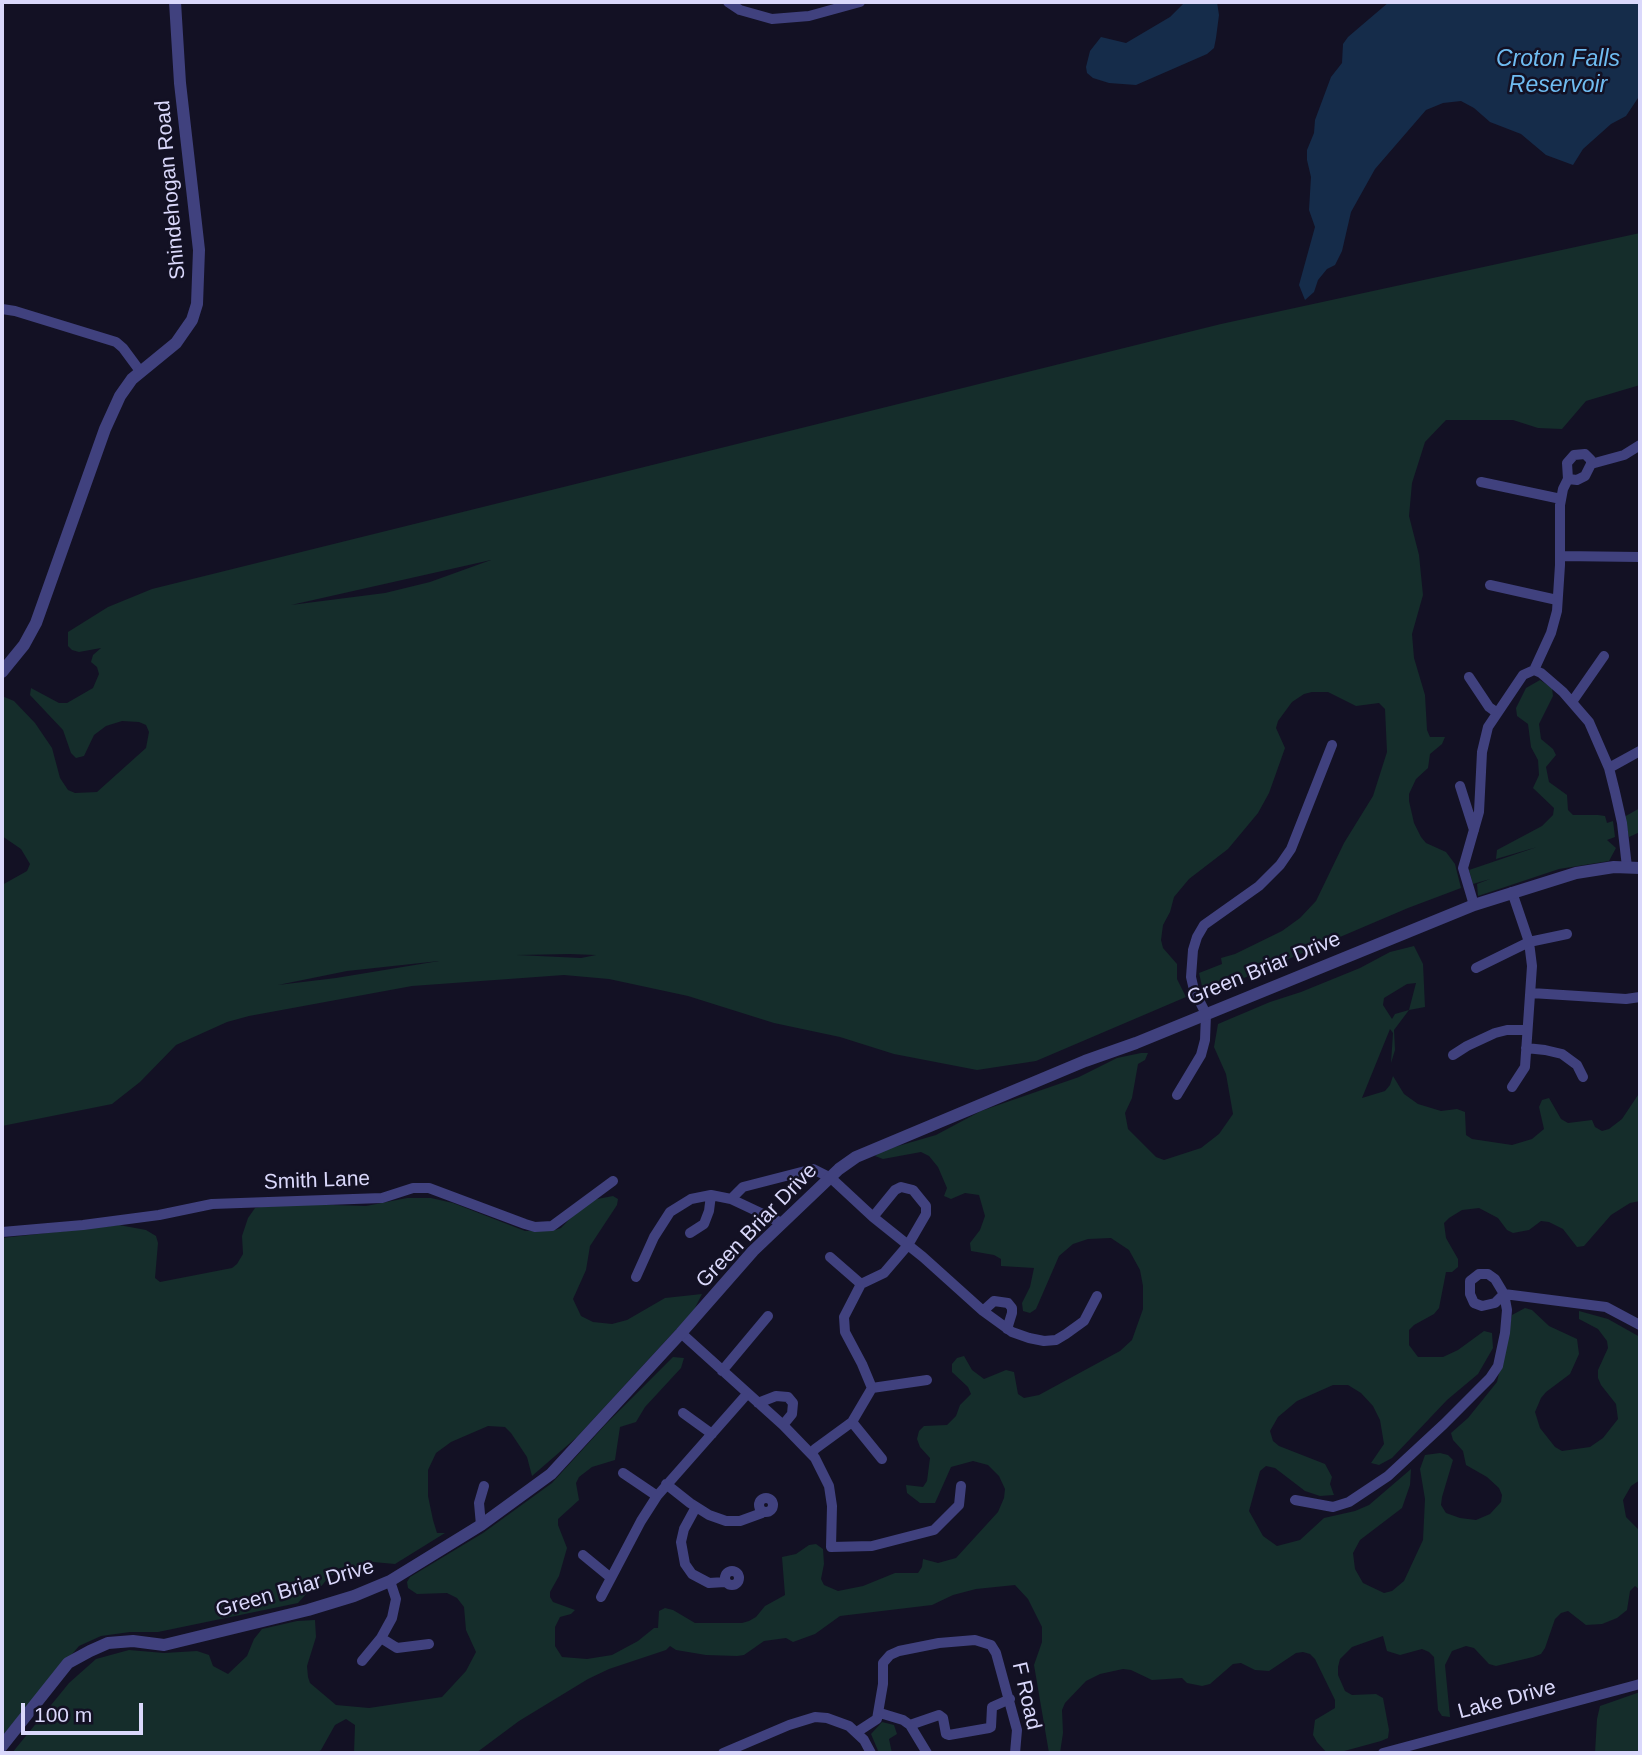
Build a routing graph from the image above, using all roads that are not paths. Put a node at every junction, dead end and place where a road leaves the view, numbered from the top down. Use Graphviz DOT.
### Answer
graph roads {
  1 [pos="175,2"];
  2 [pos="728,2"];
  3 [pos="860,2"];
  4 [pos="2,309"];
  5 [pos="140,371"];
  6 [pos="1640,444"];
  7 [pos="1591,464"];
  8 [pos="1567,479"];
  9 [pos="1481,482"];
  10 [pos="1561,499"];
  11 [pos="1560,556"];
  12 [pos="1640,557"];
  13 [pos="1490,585"];
  14 [pos="1557,600"];
  15 [pos="1604,656"];
  16 [pos="1534,670"];
  17 [pos="2,672"];
  18 [pos="1469,677"];
  19 [pos="1572,702"];
  20 [pos="1496,712"];
  21 [pos="1332,745"];
  22 [pos="1640,751"];
  23 [pos="1609,768"];
  24 [pos="1460,786"];
  25 [pos="1474,831"];
  26 [pos="1627,867"];
  27 [pos="1640,868"];
  28 [pos="1513,892"];
  29 [pos="1474,905"];
  30 [pos="1567,934"];
  31 [pos="1529,942"];
  32 [pos="1476,968"];
  33 [pos="1531,993"];
  34 [pos="1640,997"];
  35 [pos="1206,1014"];
  36 [pos="1527,1030"];
  37 [pos="1526,1048"];
  38 [pos="1453,1055"];
  39 [pos="1583,1077"];
  40 [pos="1512,1087"];
  41 [pos="1177,1095"];
  42 [pos="831,1178"];
  43 [pos="613,1181"];
  44 [pos="711,1195"];
  45 [pos="731,1199"];
  46 [pos="873,1217"];
  47 [pos="782,1223"];
  48 [pos="2,1232"];
  49 [pos="690,1233"];
  50 [pos="908,1245"];
  51 [pos="830,1257"];
  52 [pos="636,1277"];
  53 [pos="861,1284"];
  54 [pos="1097,1296"];
  55 [pos="983,1311"];
  56 [pos="768,1316"];
  57 [pos="1640,1325"];
  58 [pos="1007,1329"];
  59 [pos="681,1334"];
  60 [pos="722,1371"];
  61 [pos="927,1380"];
  62 [pos="872,1388"];
  63 [pos="747,1394"];
  64 [pos="758,1403"];
  65 [pos="683,1413"];
  66 [pos="852,1422"];
  67 [pos="783,1425"];
  68 [pos="712,1434"];
  69 [pos="812,1454"];
  70 [pos="882,1459"];
  71 [pos="623,1473"];
  72 [pos="666,1484"];
  73 [pos="484,1486"];
  74 [pos="961,1486"];
  75 [pos="657,1496"];
  76 [pos="1295,1500"];
  77 [pos="696,1507"];
  78 [pos="762,1513"];
  79 [pos="481,1525"];
  80 [pos="583,1555"];
  81 [pos="611,1578"];
  82 [pos="390,1581"];
  83 [pos="725,1581"];
  84 [pos="601,1597"];
  85 [pos="381,1638"];
  86 [pos="429,1644"];
  87 [pos="362,1661"];
  88 [pos="1640,1684"];
  89 [pos="1010,1699"];
  90 [pos="880,1713"];
  91 [pos="910,1725"];
  92 [pos="857,1732"];
  93 [pos="2,1746"];
  94 [pos="723,1753"];
  95 [pos="871,1753"];
  96 [pos="927,1753"];
  97 [pos="1015,1753"];
  98 [pos="1383,1753"];
  1 -- 5 [label="street, Shindehogan Road"];
  2 -- 3 [label="street"];
  4 -- 5 [label="street"];
  5 -- 17 [label="street, Shindehogan Road"];
  6 -- 7 [label="street"];
  7 -- 8 [label="street"];
  7 -- 8 [label="street"];
  8 -- 10 [label="street"];
  9 -- 10 [label="street"];
  10 -- 11 [label="street"];
  11 -- 12 [label="street"];
  11 -- 14 [label="street"];
  13 -- 14 [label="street"];
  14 -- 16 [label="street"];
  15 -- 19 [label="street"];
  16 -- 19 [label="street"];
  16 -- 20 [label="street"];
  18 -- 20 [label="street"];
  19 -- 23 [label="street"];
  20 -- 25 [label="street"];
  21 -- 35 [label="street"];
  22 -- 23 [label="street"];
  23 -- 26 [label="street"];
  24 -- 25 [label="street"];
  25 -- 29 [label="street"];
  26 -- 27 [label="street, Green Briar Drive"];
  26 -- 28 [label="street, Green Briar Drive"];
  28 -- 29 [label="street, Green Briar Drive"];
  28 -- 31 [label="street"];
  29 -- 35 [label="street, Green Briar Drive"];
  30 -- 31 [label="street"];
  31 -- 32 [label="street"];
  31 -- 33 [label="street"];
  33 -- 34 [label="street"];
  33 -- 36 [label="street"];
  35 -- 41 [label="street"];
  35 -- 42 [label="street, Green Briar Drive"];
  36 -- 37 [label="street"];
  36 -- 38 [label="street"];
  37 -- 39 [label="street"];
  37 -- 40 [label="street"];
  42 -- 45 [label="street"];
  42 -- 46 [label="street"];
  42 -- 47 [label="street, Green Briar Drive"];
  43 -- 48 [label="street, Smith Lane"];
  44 -- 45 [label="street"];
  44 -- 49 [label="street"];
  44 -- 52 [label="street"];
  45 -- 47 [label="street"];
  46 -- 50 [label="street"];
  46 -- 50 [label="street"];
  47 -- 59 [label="street, Green Briar Drive"];
  50 -- 53 [label="street"];
  50 -- 55 [label="street"];
  51 -- 53 [label="street"];
  53 -- 62 [label="street"];
  54 -- 58 [label="street"];
  55 -- 58 [label="street"];
  55 -- 58 [label="street"];
  56 -- 60 [label="street"];
  57 -- 76 [label="street"];
  59 -- 60 [label="street"];
  59 -- 79 [label="street, Green Briar Drive"];
  60 -- 63 [label="street"];
  61 -- 62 [label="street"];
  62 -- 66 [label="street"];
  63 -- 64 [label="street"];
  63 -- 68 [label="street"];
  64 -- 67 [label="street"];
  64 -- 67 [label="street"];
  65 -- 68 [label="street"];
  66 -- 69 [label="street"];
  66 -- 70 [label="street"];
  67 -- 69 [label="street"];
  68 -- 72 [label="street"];
  69 -- 74 [label="street"];
  71 -- 75 [label="street"];
  72 -- 75 [label="street"];
  72 -- 77 [label="street"];
  73 -- 79 [label="street"];
  75 -- 81 [label="street"];
  77 -- 78 [label="street"];
  77 -- 83 [label="street"];
  79 -- 82 [label="street, Green Briar Drive"];
  80 -- 81 [label="street"];
  81 -- 84 [label="street"];
  82 -- 85 [label="street"];
  82 -- 93 [label="street, Green Briar Drive"];
  85 -- 86 [label="street"];
  85 -- 87 [label="street"];
  88 -- 98 [label="street, Lake Drive"];
  89 -- 90 [label="street, F Road"];
  89 -- 91 [label="street"];
  89 -- 97 [label="street, F Road"];
  90 -- 91 [label="street"];
  90 -- 92 [label="street"];
  91 -- 96 [label="street"];
  92 -- 94 [label="street"];
  92 -- 95 [label="street"];
}
